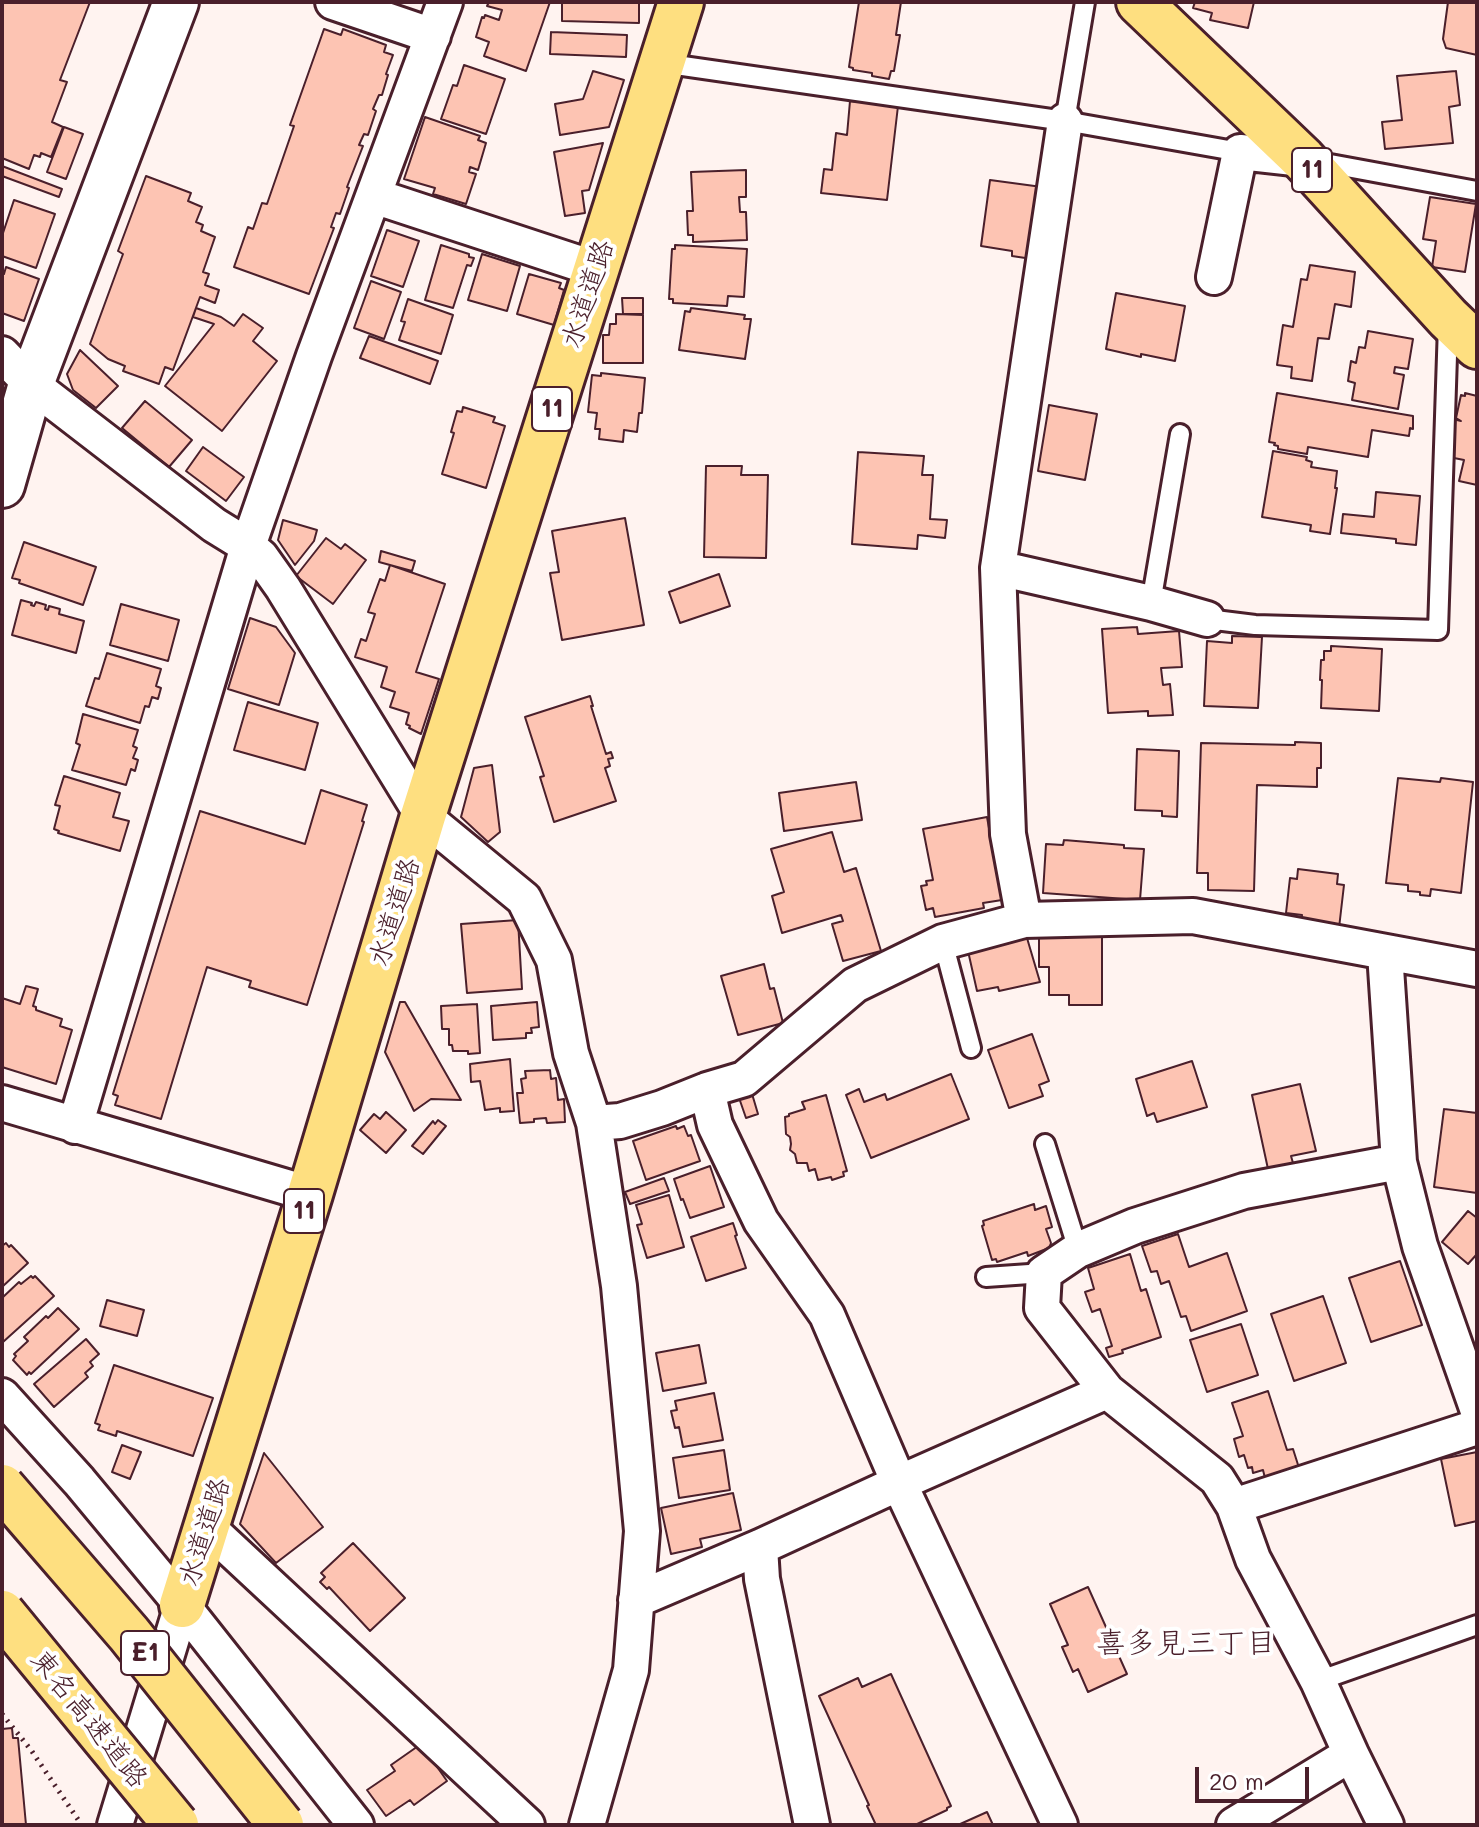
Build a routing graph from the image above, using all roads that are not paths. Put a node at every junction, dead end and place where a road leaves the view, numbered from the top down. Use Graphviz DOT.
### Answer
graph roads {
  1 [pos="176,2"];
  2 [pos="333,2"];
  3 [pos="445,2"];
  4 [pos="681,2"];
  5 [pos="1085,2"];
  6 [pos="1139,2"];
  7 [pos="433,36"];
  8 [pos="662,63"];
  9 [pos="1065,121"];
  10 [pos="1240,152"];
  11 [pos="1303,159"];
  12 [pos="1477,191"];
  13 [pos="374,196"];
  14 [pos="596,269"];
  15 [pos="1214,277"];
  16 [pos="1463,332"];
  17 [pos="16,369"];
  18 [pos="1180,434"];
  19 [pos="2,485"];
  20 [pos="248,546"];
  21 [pos="998,568"];
  22 [pos="1151,603"];
  23 [pos="1207,619"];
  24 [pos="423,816"];
  25 [pos="1024,920"];
  26 [pos="943,942"];
  27 [pos="1385,953"];
  28 [pos="1477,969"];
  29 [pos="971,1048"];
  30 [pos="707,1090"];
  31 [pos="2,1103"];
  32 [pos="594,1123"];
  33 [pos="75,1126"];
  34 [pos="1045,1144"];
  35 [pos="1399,1162"];
  36 [pos="310,1194"];
  37 [pos="1078,1250"];
  38 [pos="1044,1273"];
  39 [pos="986,1277"];
  40 [pos="1107,1391"];
  41 [pos="2,1396"];
  42 [pos="1477,1408"];
  43 [pos="1477,1427"];
  44 [pos="899,1483"];
  45 [pos="2,1487"];
  46 [pos="1234,1506"];
  47 [pos="206,1526"];
  48 [pos="760,1547"];
  49 [pos="636,1600"];
  50 [pos="182,1605"];
  51 [pos="2,1613"];
  52 [pos="1477,1625"];
  53 [pos="1318,1681"];
  54 [pos="1351,1754"];
  55 [pos="115,1825"];
  56 [pos="176,1825"];
  57 [pos="281,1825"];
  58 [pos="356,1825"];
  59 [pos="527,1825"];
  60 [pos="587,1825"];
  61 [pos="812,1825"];
  62 [pos="1060,1825"];
  63 [pos="1234,1825"];
  64 [pos="1386,1825"];
  1 -- 17 [label="street"];
  2 -- 7 [label="street"];
  3 -- 7 [label="street"];
  4 -- 8 [label="main road, 水道道路 / 11"];
  5 -- 9 [label="lane"];
  6 -- 11 [label="main road, 11"];
  7 -- 13 [label="street"];
  8 -- 9 [label="lane"];
  8 -- 14 [label="main road, 水道道路 / 11"];
  9 -- 10 [label="lane"];
  9 -- 21 [label="street"];
  10 -- 11 [label="street"];
  10 -- 15 [label="street"];
  11 -- 12 [label="lane"];
  11 -- 16 [label="main road, 11"];
  13 -- 14 [label="street"];
  13 -- 20 [label="street"];
  14 -- 24 [label="main road, 水道道路 / 11"];
  16 -- 23 [label="lane"];
  17 -- 19 [label="street"];
  17 -- 20 [label="street"];
  18 -- 22 [label="lane"];
  20 -- 24 [label="street"];
  20 -- 33 [label="street"];
  21 -- 22 [label="street"];
  21 -- 25 [label="street"];
  22 -- 23 [label="street"];
  24 -- 32 [label="street"];
  24 -- 36 [label="main road, 水道道路 / 11"];
  25 -- 26 [label="street"];
  25 -- 27 [label="street"];
  26 -- 29 [label="lane"];
  26 -- 30 [label="street"];
  27 -- 28 [label="street"];
  27 -- 35 [label="street"];
  30 -- 32 [label="street"];
  30 -- 44 [label="street"];
  31 -- 33 [label="street"];
  32 -- 49 [label="street"];
  33 -- 36 [label="street"];
  34 -- 37 [label="lane"];
  35 -- 37 [label="street"];
  35 -- 42 [label="street"];
  36 -- 47 [label="main road, 水道道路 / 11"];
  37 -- 38 [label="street"];
  38 -- 39 [label="lane"];
  38 -- 40 [label="street"];
  40 -- 44 [label="street"];
  40 -- 46 [label="street"];
  41 -- 50 [label="street"];
  43 -- 46 [label="street"];
  44 -- 48 [label="street"];
  44 -- 62 [label="street"];
  45 -- 57 [label="main road, E1, bridge"];
  46 -- 53 [label="street"];
  47 -- 50 [label="main road, 水道道路 / 11"];
  47 -- 59 [label="street"];
  48 -- 49 [label="street"];
  48 -- 61 [label="street"];
  49 -- 60 [label="street"];
  50 -- 55 [label="street, 水道道路"];
  50 -- 58 [label="street"];
  51 -- 56 [label="main road, 東名高速道路, bridge"];
  52 -- 53 [label="lane"];
  53 -- 54 [label="street"];
  54 -- 63 [label="street"];
  54 -- 64 [label="street"];
}
